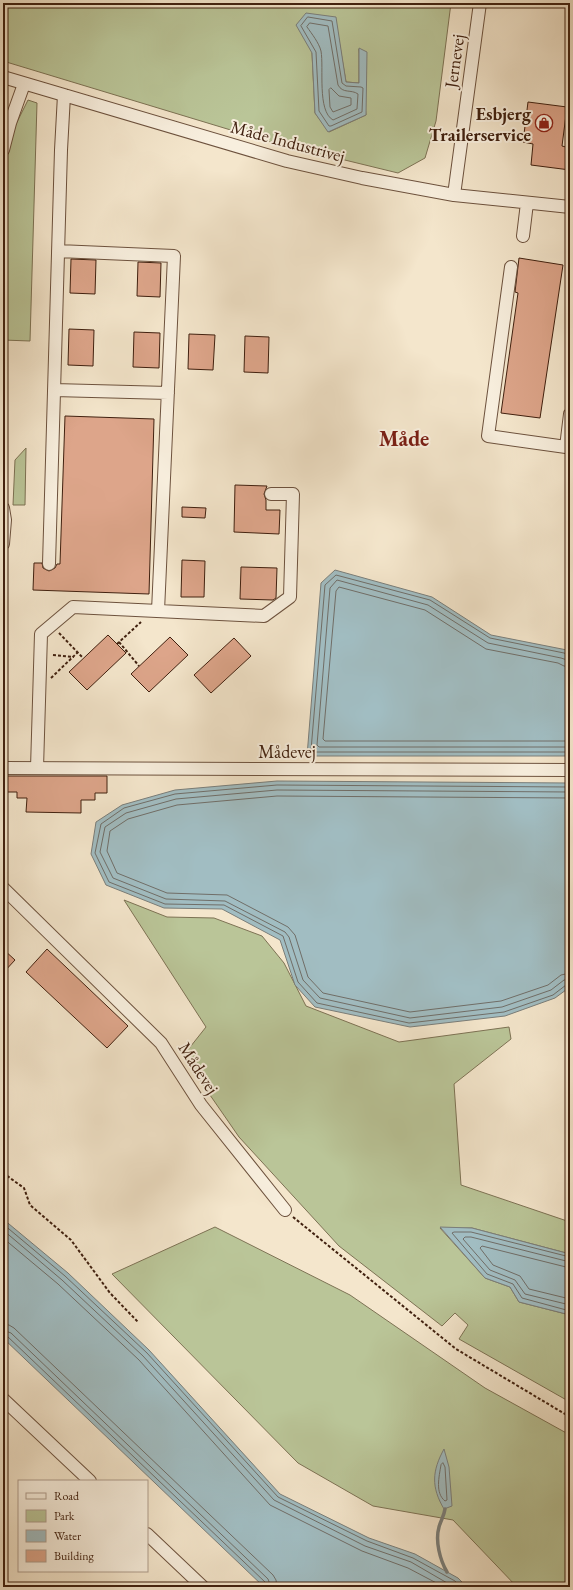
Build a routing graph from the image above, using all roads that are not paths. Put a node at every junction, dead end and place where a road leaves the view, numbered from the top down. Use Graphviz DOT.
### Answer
graph roads {
  1 [pos="480,3"];
  2 [pos="3,77"];
  3 [pos="24,84"];
  4 [pos="64,95"];
  5 [pos="3,150"];
  6 [pos="454,195"];
  7 [pos="527,203"];
  8 [pos="570,207"];
  9 [pos="523,236"];
  10 [pos="58,251"];
  11 [pos="511,267"];
  12 [pos="54,390"];
  13 [pos="168,393"];
  14 [pos="570,414"];
  15 [pos="271,494"];
  16 [pos="3,508"];
  17 [pos="3,544"];
  18 [pos="49,564"];
  19 [pos="156,611"];
  20 [pos="3,768"];
  21 [pos="36,768"];
  22 [pos="570,770"];
  23 [pos="3,888"];
  24 [pos="285,1210"];
  25 [pos="3,1399"];
  26 [pos="89,1480"];
  27 [pos="148,1535"];
  28 [pos="203,1587"];
  1 -- 6 [label="street, Jernevej"];
  2 -- 3 [label="street, Måde Industrivej"];
  3 -- 4 [label="street, Måde Industrivej"];
  3 -- 5 [label="street"];
  4 -- 6 [label="street, Måde Industrivej"];
  4 -- 10 [label="street"];
  6 -- 7 [label="street, Måde Industrivej"];
  7 -- 8 [label="street, Måde Industrivej"];
  7 -- 9 [label="street"];
  10 -- 12 [label="street"];
  10 -- 13 [label="street"];
  11 -- 14 [label="street"];
  12 -- 13 [label="street"];
  12 -- 18 [label="street"];
  13 -- 19 [label="street"];
  15 -- 19 [label="street"];
  16 -- 17 [label="street"];
  19 -- 21 [label="street"];
  20 -- 21 [label="street, Mådevej"];
  21 -- 22 [label="street, Mådevej"];
  23 -- 24 [label="street, Mådevej"];
  25 -- 26 [label="street"];
  27 -- 28 [label="street"];
}
